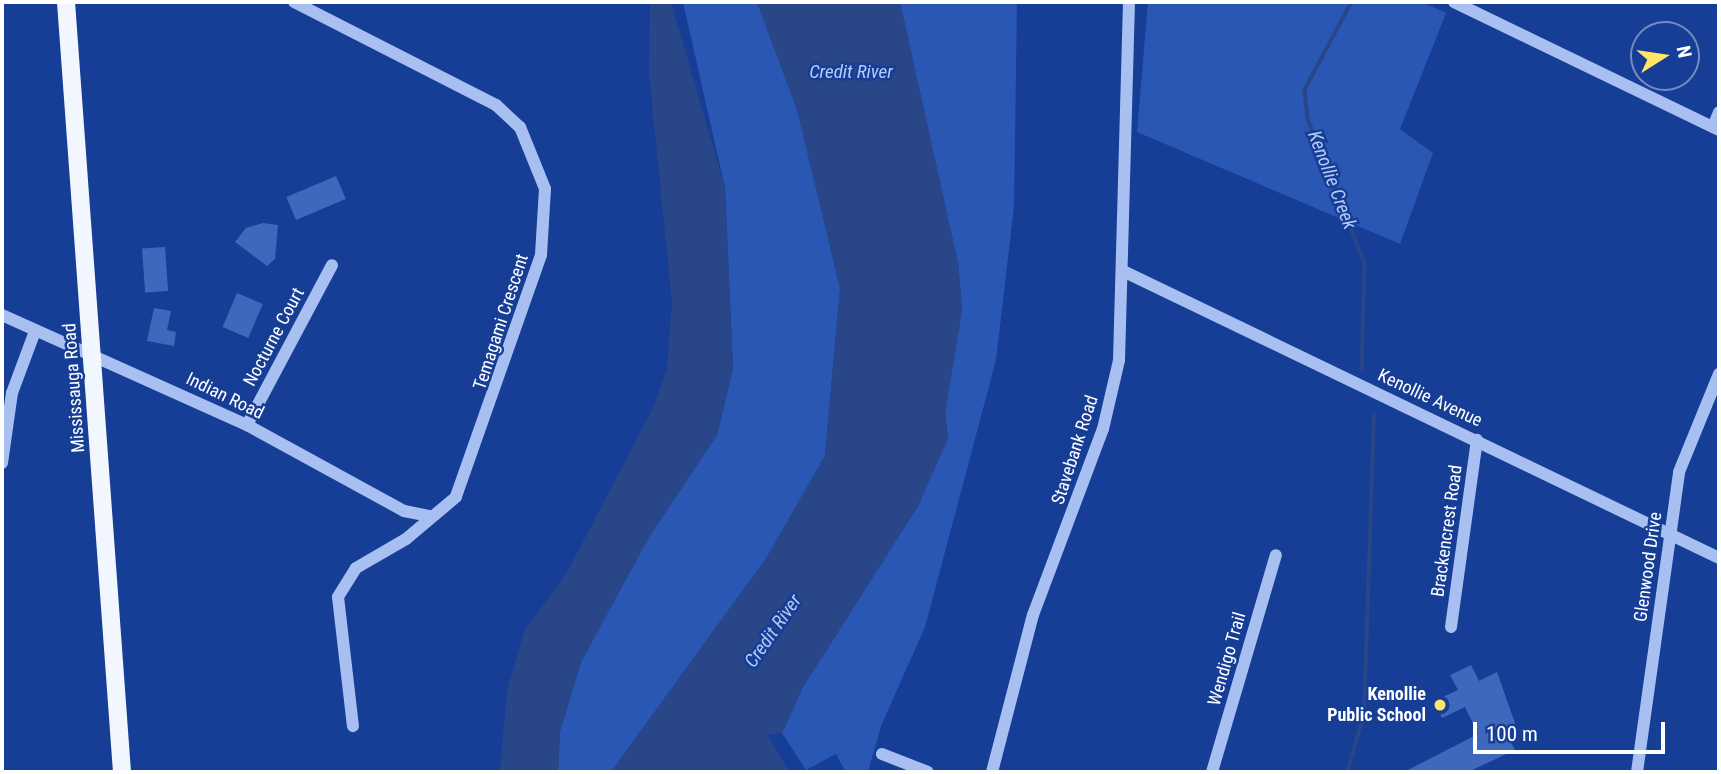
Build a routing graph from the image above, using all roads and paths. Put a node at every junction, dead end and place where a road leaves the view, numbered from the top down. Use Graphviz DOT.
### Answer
graph roads {
  1 [pos="66,2"];
  2 [pos="294,2"];
  3 [pos="1129,2"];
  4 [pos="1454,2"];
  5 [pos="1719,112"];
  6 [pos="1716,129"];
  7 [pos="332,265"];
  8 [pos="1125,272"];
  9 [pos="2,315"];
  10 [pos="35,331"];
  11 [pos="93,357"];
  12 [pos="1719,374"];
  13 [pos="247,425"];
  14 [pos="1477,440"];
  15 [pos="2,463"];
  16 [pos="429,516"];
  17 [pos="1671,535"];
  18 [pos="1276,555"];
  19 [pos="1719,558"];
  20 [pos="1451,627"];
  21 [pos="354,726"];
  22 [pos="882,754"];
  23 [pos="122,772"];
  24 [pos="928,772"];
  25 [pos="992,772"];
  26 [pos="1212,772"];
  27 [pos="1637,772"];
  1 -- 11 [label="main road, Mississauga Road"];
  2 -- 16 [label="street, Temagami Crescent"];
  3 -- 8 [label="street, Stavebank Road"];
  4 -- 6 [label="street"];
  5 -- 6 [label="street"];
  7 -- 13 [label="street, Nocturne Court"];
  8 -- 14 [label="street, Kenollie Avenue"];
  8 -- 25 [label="street, Stavebank Road"];
  9 -- 10 [label="street, Indian Road"];
  10 -- 11 [label="street, Indian Road"];
  10 -- 15 [label="street"];
  11 -- 13 [label="street, Indian Road"];
  11 -- 23 [label="main road, Mississauga Road"];
  12 -- 17 [label="street, Glenwood Drive"];
  13 -- 16 [label="street, Indian Road"];
  14 -- 17 [label="street, Kenollie Avenue"];
  14 -- 20 [label="street, Brackencrest Road"];
  16 -- 21 [label="street, Temagami Crescent"];
  17 -- 19 [label="street, Kenollie Avenue"];
  17 -- 27 [label="street, Glenwood Drive"];
  18 -- 26 [label="street, Wendigo Trail"];
  22 -- 24 [label="street"];
}
